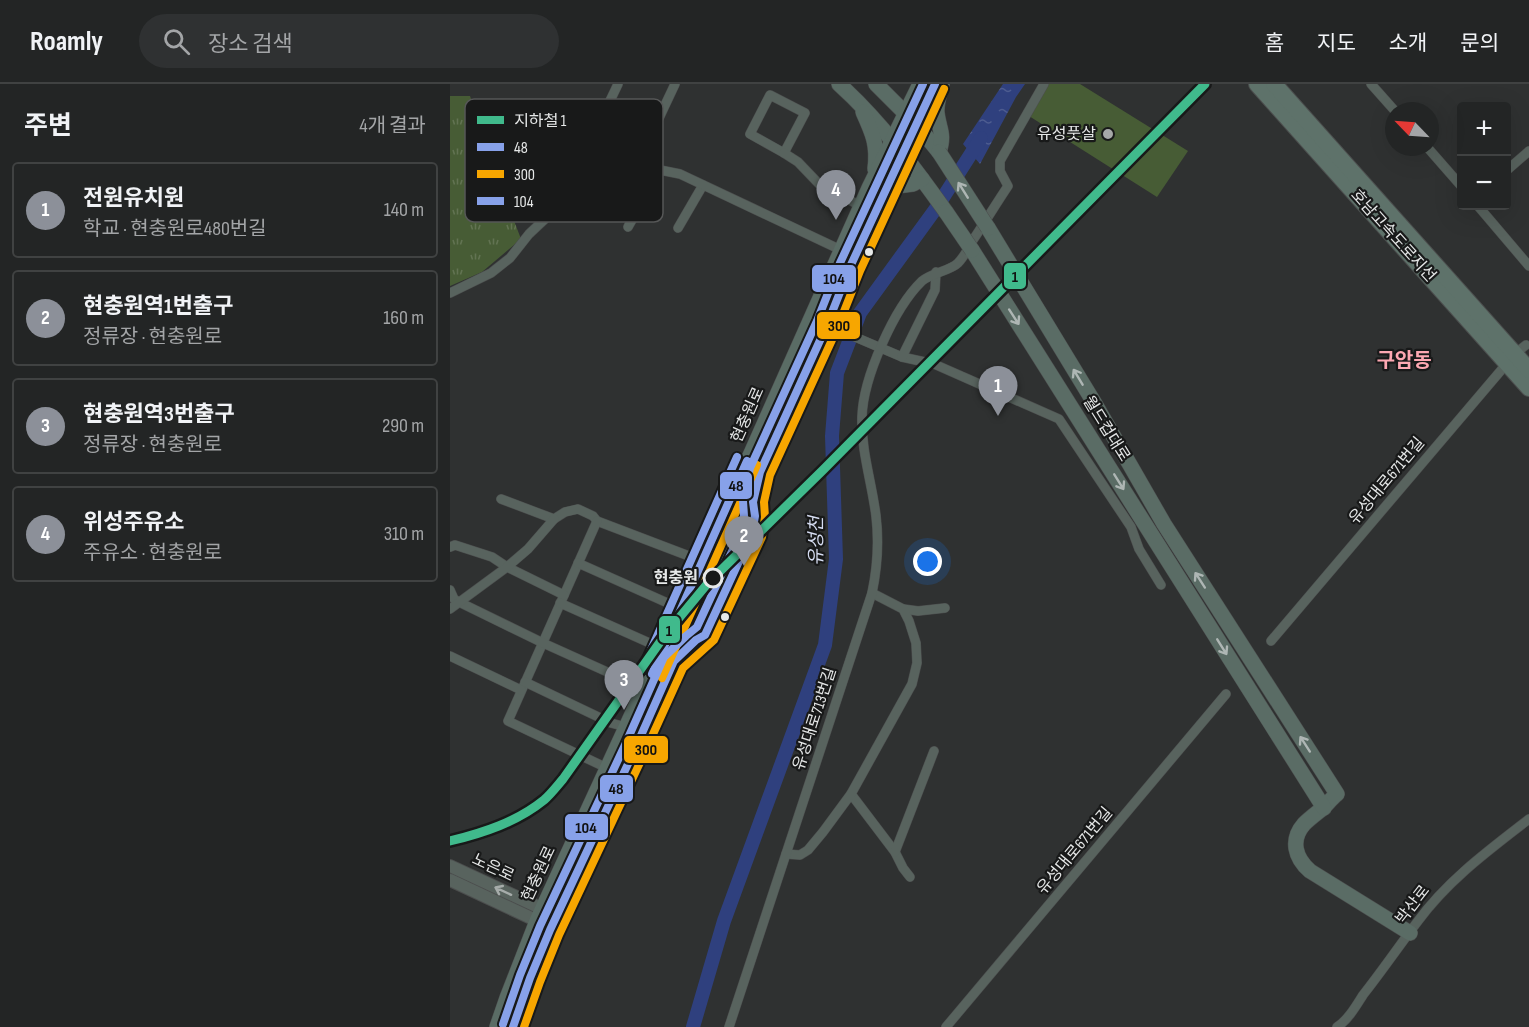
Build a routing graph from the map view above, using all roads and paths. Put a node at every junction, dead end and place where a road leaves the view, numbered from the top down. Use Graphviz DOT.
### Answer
graph roads {
  1 [pos="618,84"];
  2 [pos="675,84"];
  3 [pos="839,84"];
  4 [pos="876,84"];
  5 [pos="920,84"];
  6 [pos="935,84"];
  7 [pos="942,84"];
  8 [pos="1044,84"];
  9 [pos="1257,84"];
  10 [pos="1274,84"];
  11 [pos="1371,84"];
  12 [pos="609,99"];
  13 [pos="858,101"];
  14 [pos="1387,102"];
  15 [pos="663,109"];
  16 [pos="911,119"];
  17 [pos="898,146"];
  18 [pos="1529,151"];
  19 [pos="939,152"];
  20 [pos="784,153"];
  21 [pos="1435,156"];
  22 [pos="1511,167"];
  23 [pos="663,171"];
  24 [pos="922,179"];
  25 [pos="1457,182"];
  26 [pos="703,185"];
  27 [pos="869,188"];
  28 [pos="880,201"];
  29 [pos="861,206"];
  30 [pos="1481,210"];
  31 [pos="542,222"];
  32 [pos="631,222"];
  33 [pos="628,227"];
  34 [pos="678,228"];
  35 [pos="841,250"];
  36 [pos="1529,266"];
  37 [pos="936,272"];
  38 [pos="450,293"];
  39 [pos="832,327"];
  40 [pos="878,347"];
  41 [pos="902,357"];
  42 [pos="1503,368"];
  43 [pos="1529,370"];
  44 [pos="1529,388"];
  45 [pos="774,400"];
  46 [pos="767,456"];
  47 [pos="501,498"];
  48 [pos="554,519"];
  49 [pos="597,521"];
  50 [pos="450,547"];
  51 [pos="702,561"];
  52 [pos="578,563"];
  53 [pos="507,567"];
  54 [pos="1161,585"];
  55 [pos="450,590"];
  56 [pos="872,593"];
  57 [pos="562,599"];
  58 [pos="459,602"];
  59 [pos="945,608"];
  60 [pos="450,609"];
  61 [pos="681,609"];
  62 [pos="903,609"];
  63 [pos="1271,641"];
  64 [pos="543,643"];
  65 [pos="663,649"];
  66 [pos="450,656"];
  67 [pos="523,686"];
  68 [pos="645,689"];
  69 [pos="1226,694"];
  70 [pos="626,727"];
  71 [pos="934,752"];
  72 [pos="607,768"];
  73 [pos="850,794"];
  74 [pos="1323,808"];
  75 [pos="1529,819"];
  76 [pos="895,852"];
  77 [pos="786,854"];
  78 [pos="450,866"];
  79 [pos="910,877"];
  80 [pos="450,880"];
  81 [pos="546,918"];
  82 [pos="1410,933"];
  83 [pos="497,1027"];
  84 [pos="513,1027"];
  85 [pos="729,1027"];
  86 [pos="946,1027"];
  87 [pos="1337,1027"];
  1 -- 12 [label="street"];
  2 -- 15 [label="street"];
  3 -- 13 [label="main road, 월드컵대로"];
  4 -- 16 [label="main road, 월드컵대로"];
  5 -- 16 [label="main road, 현충원로"];
  6 -- 16 [label="main road, 현충원로"];
  7 -- 19 [label="main road"];
  8 -- 37 [label="street, 유성대로713번길"];
  9 -- 44 [label="highway, 호남고속도로지선"];
  10 -- 43 [label="highway, 호남고속도로지선"];
  11 -- 14 [label="street"];
  13 -- 17 [label="main road, 월드컵대로"];
  13 -- 27 [label="main road"];
  16 -- 17 [label="main road, 현충원로"];
  16 -- 19 [label="main road, 월드컵대로"];
  17 -- 24 [label="main road, 월드컵대로"];
  17 -- 27 [label="main road, 현충원로"];
  17 -- 28 [label="main road, 현충원로"];
  18 -- 22 [label="street"];
  74 -- 19 [label="main road, 월드컵대로, one-way, bridge"];
  20 -- 20 [label="street"];
  20 -- 29 [label="street"];
  21 -- 25 [label="street"];
  23 -- 26 [label="street"];
  24 -- 28 [label="main road"];
  24 -- 74 [label="main road, 월드컵대로, one-way, bridge"];
  26 -- 34 [label="street"];
  26 -- 35 [label="street"];
  27 -- 29 [label="main road, 현충원로"];
  28 -- 39 [label="main road, 현충원로"];
  29 -- 35 [label="main road, 현충원로"];
  30 -- 36 [label="street"];
  31 -- 38 [label="street"];
  32 -- 33 [label="street"];
  35 -- 45 [label="main road, 현충원로"];
  37 -- 40 [label="street, 유성대로713번길"];
  37 -- 41 [label="street"];
  39 -- 40 [label="street"];
  39 -- 46 [label="main road, 현충원로"];
  40 -- 41 [label="street"];
  40 -- 56 [label="street, 유성대로713번길"];
  41 -- 54 [label="street"];
  42 -- 63 [label="street, 유성대로671번길"];
  45 -- 46 [label="main road"];
  45 -- 51 [label="main road, 현충원로"];
  46 -- 81 [label="main road, 현충원로"];
  47 -- 48 [label="street"];
  48 -- 49 [label="street"];
  48 -- 53 [label="street"];
  49 -- 51 [label="street"];
  49 -- 52 [label="street"];
  50 -- 53 [label="street"];
  51 -- 61 [label="main road, 현충원로"];
  52 -- 57 [label="street"];
  52 -- 61 [label="street"];
  53 -- 57 [label="street"];
  53 -- 58 [label="street"];
  55 -- 58 [label="street"];
  56 -- 62 [label="street"];
  56 -- 77 [label="street, 유성대로713번길"];
  57 -- 64 [label="street"];
  57 -- 65 [label="street"];
  58 -- 60 [label="street"];
  58 -- 64 [label="street"];
  59 -- 62 [label="street"];
  61 -- 65 [label="main road, 현충원로"];
  62 -- 73 [label="street"];
  64 -- 67 [label="street"];
  64 -- 68 [label="street"];
  65 -- 68 [label="main road, 현충원로"];
  66 -- 67 [label="street"];
  67 -- 70 [label="street"];
  67 -- 72 [label="street"];
  68 -- 70 [label="main road, 현충원로"];
  69 -- 86 [label="street, 유성대로671번길"];
  70 -- 72 [label="main road, 현충원로"];
  71 -- 76 [label="street"];
  72 -- 81 [label="main road, 현충원로"];
  73 -- 76 [label="street"];
  73 -- 77 [label="street"];
  74 -- 82 [label="main road"];
  75 -- 82 [label="street, 박산로"];
  76 -- 79 [label="street"];
  77 -- 85 [label="street, 유성대로713번길"];
  81 -- 78 [label="street, 노은로, one-way"];
  80 -- 81 [label="street, 노은로"];
  81 -- 83 [label="main road, 현충원로"];
  81 -- 84 [label="main road, 현충원로"];
  82 -- 87 [label="street, 박산로"];
}
